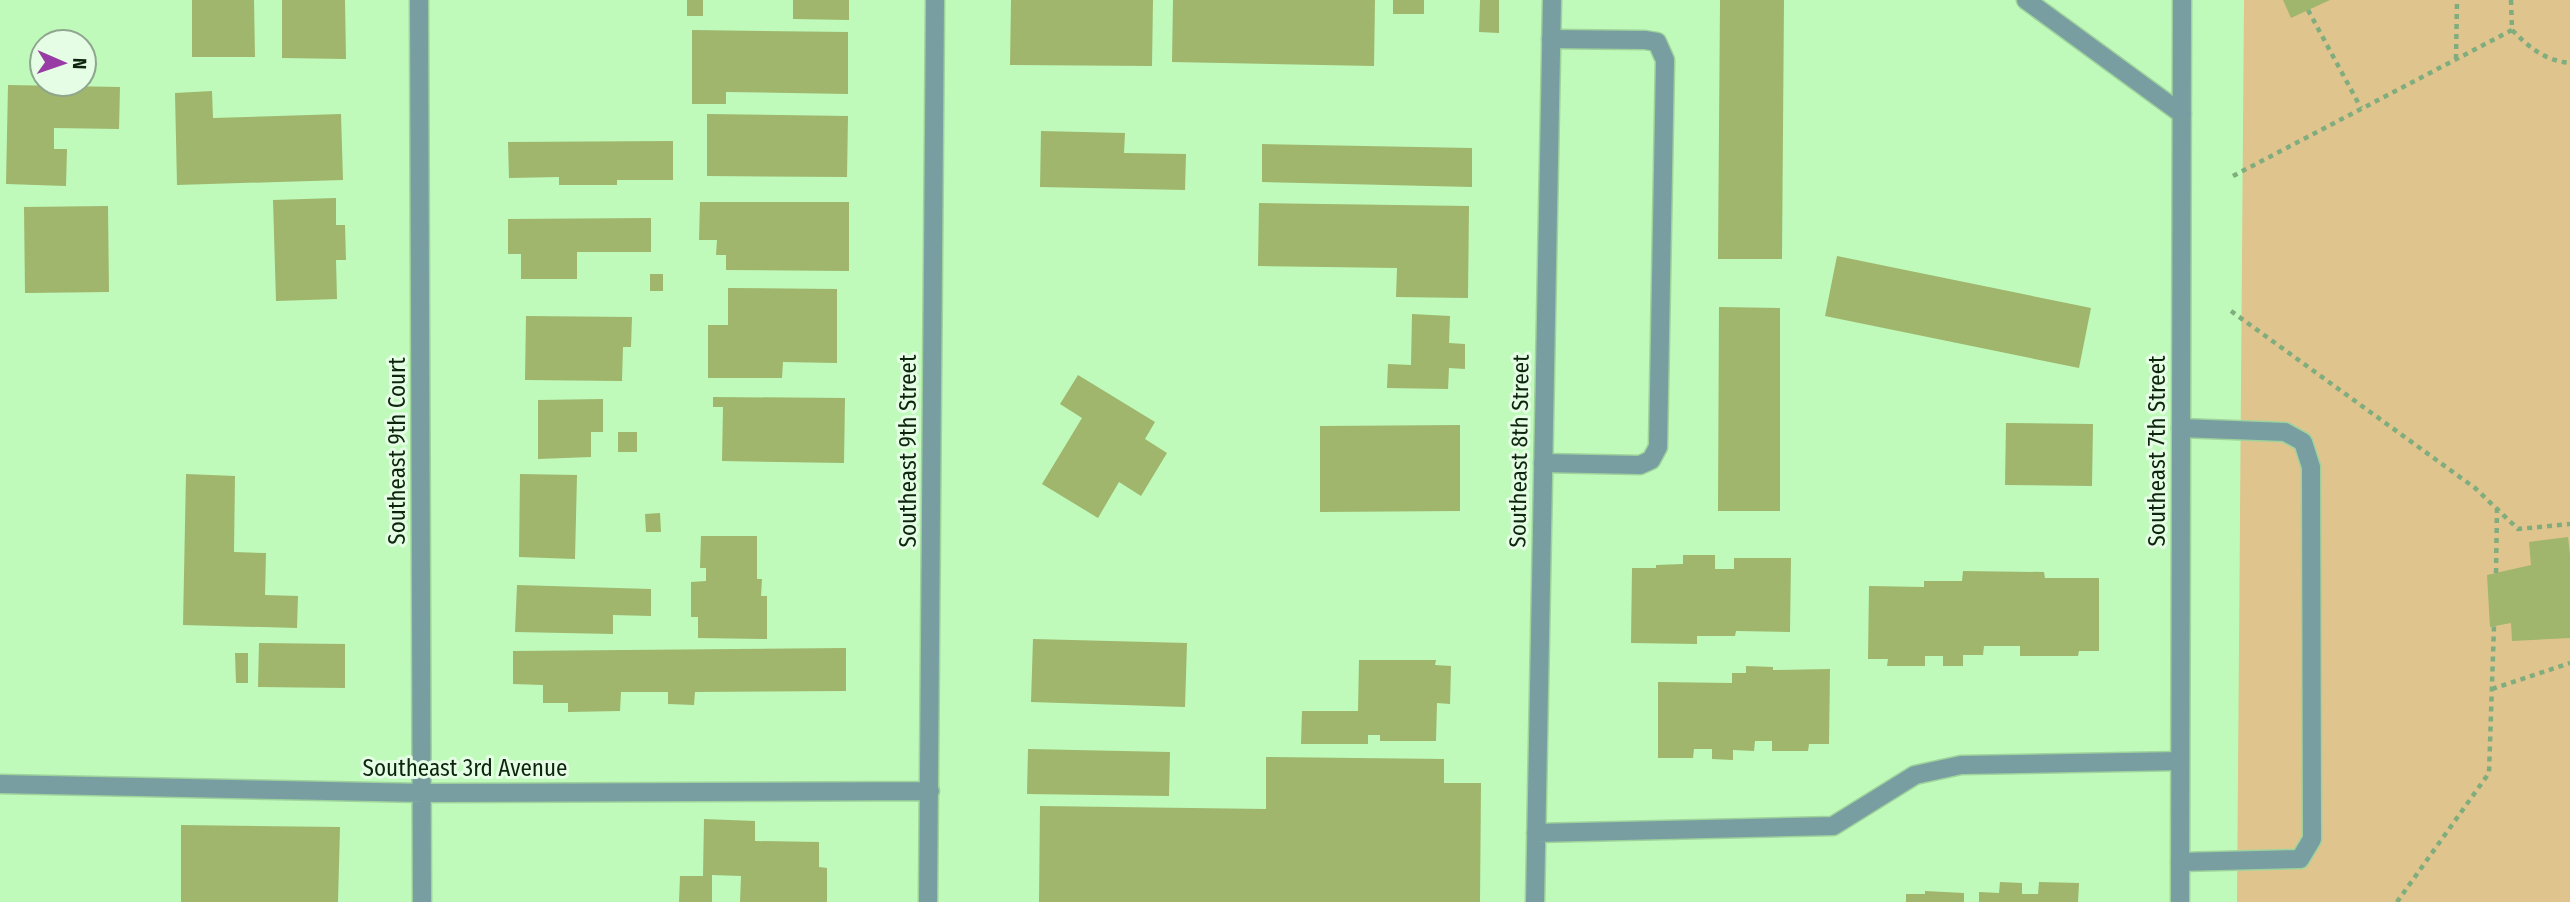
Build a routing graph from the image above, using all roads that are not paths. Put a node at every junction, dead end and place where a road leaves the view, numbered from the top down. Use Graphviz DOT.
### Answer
graph roads {
  1 [pos="419,0"];
  2 [pos="935,0"];
  3 [pos="1552,0"];
  4 [pos="2026,0"];
  5 [pos="2182,0"];
  6 [pos="1551,38"];
  7 [pos="2182,114"];
  8 [pos="2181,428"];
  9 [pos="1543,463"];
  10 [pos="2180,761"];
  11 [pos="0,784"];
  12 [pos="930,791"];
  13 [pos="423,793"];
  14 [pos="1536,833"];
  15 [pos="2180,862"];
  16 [pos="422,902"];
  17 [pos="928,902"];
  18 [pos="1535,902"];
  19 [pos="2180,902"];
  1 -- 13 [label="street, Southeast 9th Court"];
  2 -- 12 [label="street, Southeast 9th Street"];
  3 -- 6 [label="street, Southeast 8th Street"];
  4 -- 7 [label="street"];
  5 -- 7 [label="street, Southeast 7th Street"];
  6 -- 9 [label="street, Southeast 8th Street"];
  6 -- 9 [label="street"];
  7 -- 8 [label="street, Southeast 7th Street"];
  8 -- 10 [label="street, Southeast 7th Street"];
  8 -- 15 [label="street"];
  9 -- 14 [label="street, Southeast 8th Street"];
  10 -- 14 [label="street"];
  10 -- 15 [label="street, Southeast 7th Street"];
  11 -- 13 [label="street, Southeast 3rd Avenue"];
  12 -- 13 [label="street, Southeast 3rd Avenue"];
  12 -- 17 [label="street, Southeast 9th Street"];
  13 -- 16 [label="street, Southeast 9th Court"];
  14 -- 18 [label="street, Southeast 8th Street"];
  15 -- 19 [label="street, Southeast 7th Street"];
}
